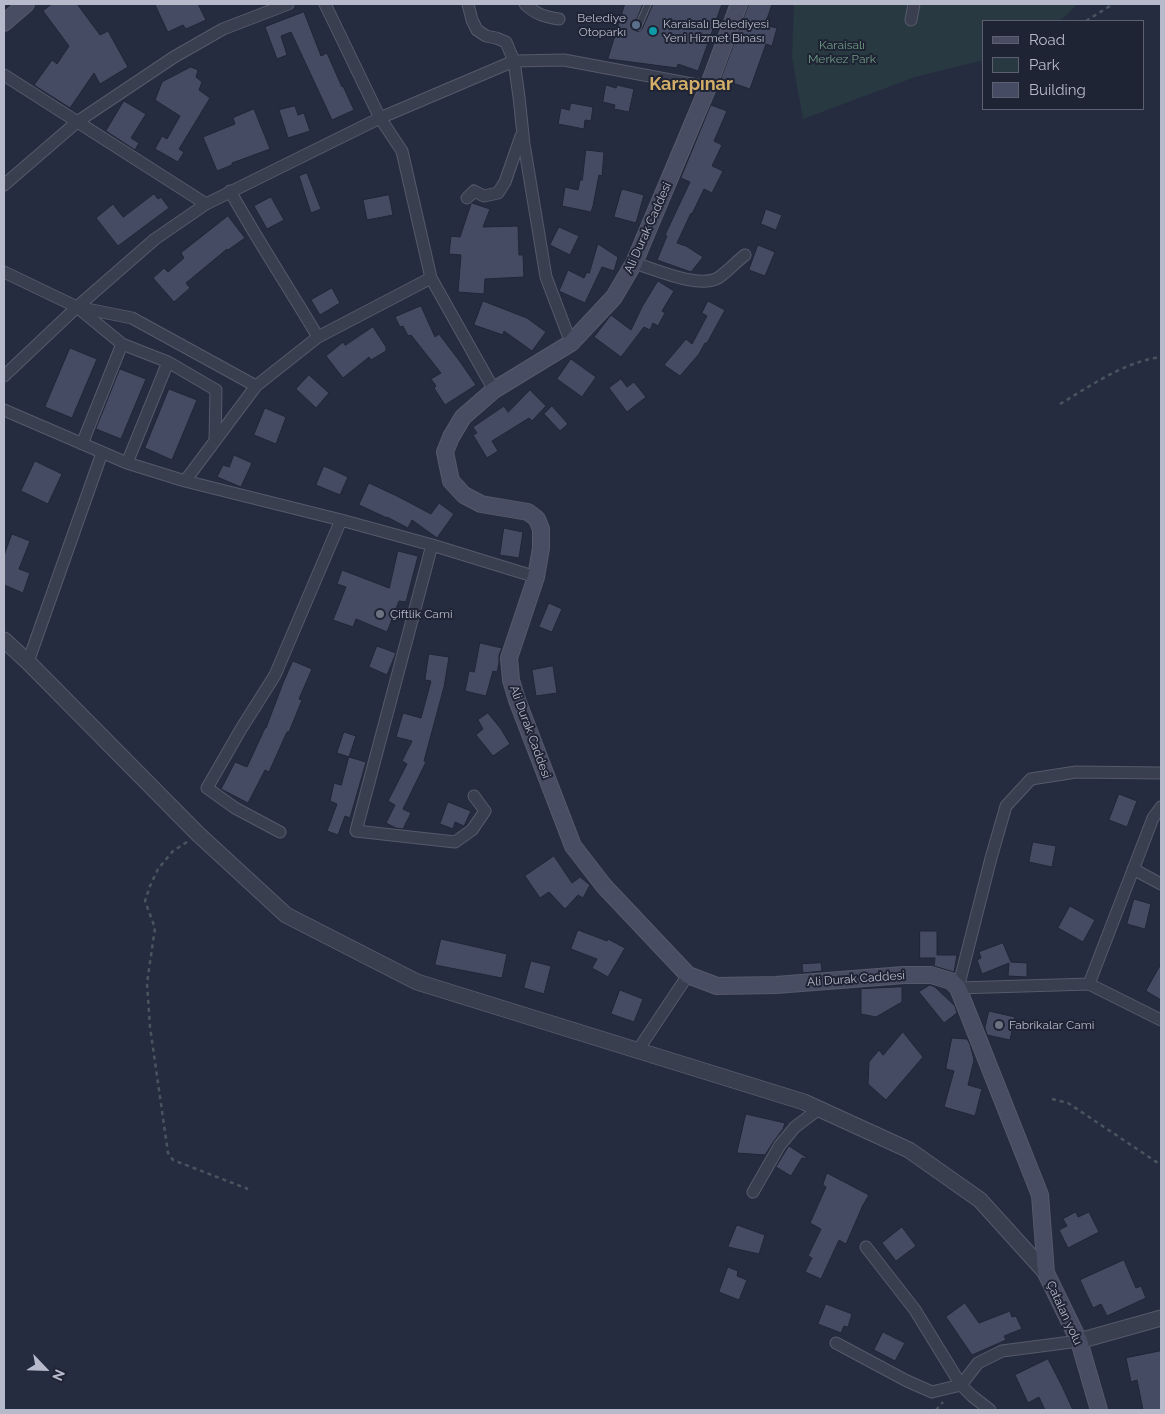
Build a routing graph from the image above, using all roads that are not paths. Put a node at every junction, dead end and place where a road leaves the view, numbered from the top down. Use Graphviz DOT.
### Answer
graph roads {
  1 [pos="26,4"];
  2 [pos="288,4"];
  3 [pos="325,4"];
  4 [pos="468,4"];
  5 [pos="525,4"];
  6 [pos="648,4"];
  7 [pos="739,4"];
  8 [pos="914,4"];
  9 [pos="559,19"];
  10 [pos="911,20"];
  11 [pos="4,23"];
  12 [pos="638,27"];
  13 [pos="514,61"];
  14 [pos="4,76"];
  15 [pos="708,87"];
  16 [pos="380,118"];
  17 [pos="77,122"];
  18 [pos="523,132"];
  19 [pos="4,185"];
  20 [pos="230,192"];
  21 [pos="467,198"];
  22 [pos="206,204"];
  23 [pos="745,255"];
  24 [pos="634,263"];
  25 [pos="4,272"];
  26 [pos="430,278"];
  27 [pos="77,307"];
  28 [pos="318,337"];
  29 [pos="571,343"];
  30 [pos="122,344"];
  31 [pos="168,362"];
  32 [pos="4,376"];
  33 [pos="256,386"];
  34 [pos="494,390"];
  35 [pos="4,410"];
  36 [pos="215,441"];
  37 [pos="82,444"];
  38 [pos="102,453"];
  39 [pos="127,463"];
  40 [pos="185,481"];
  41 [pos="341,520"];
  42 [pos="432,545"];
  43 [pos="536,576"];
  44 [pos="4,640"];
  45 [pos="28,662"];
  46 [pos="1161,773"];
  47 [pos="474,796"];
  48 [pos="1161,807"];
  49 [pos="280,832"];
  50 [pos="1133,869"];
  51 [pos="1161,884"];
  52 [pos="688,976"];
  53 [pos="1089,984"];
  54 [pos="958,988"];
  55 [pos="1161,1020"];
  56 [pos="638,1050"];
  57 [pos="819,1109"];
  58 [pos="753,1192"];
  59 [pos="866,1247"];
  60 [pos="1046,1273"];
  61 [pos="1161,1318"];
  62 [pos="1079,1341"];
  63 [pos="836,1343"];
  64 [pos="961,1385"];
  65 [pos="990,1410"];
  66 [pos="1100,1410"];
  1 -- 11 [label="main road"];
  2 -- 17 [label="street"];
  3 -- 16 [label="street"];
  4 -- 13 [label="street"];
  5 -- 9 [label="street"];
  6 -- 12 [label="lane"];
  7 -- 15 [label="main road, Ali Durak Caddesi"];
  8 -- 10 [label="street"];
  13 -- 15 [label="street"];
  13 -- 16 [label="street"];
  13 -- 18 [label="street"];
  14 -- 17 [label="street"];
  15 -- 24 [label="main road, Ali Durak Caddesi"];
  16 -- 20 [label="street"];
  16 -- 26 [label="street"];
  17 -- 19 [label="street"];
  17 -- 22 [label="street"];
  18 -- 21 [label="street"];
  18 -- 29 [label="street"];
  20 -- 22 [label="street"];
  20 -- 28 [label="street"];
  22 -- 27 [label="street"];
  23 -- 24 [label="street"];
  24 -- 29 [label="main road, Ali Durak Caddesi"];
  25 -- 27 [label="street"];
  26 -- 28 [label="street"];
  26 -- 34 [label="street"];
  27 -- 30 [label="street"];
  27 -- 32 [label="street"];
  27 -- 33 [label="street"];
  28 -- 33 [label="street"];
  29 -- 34 [label="main road, Ali Durak Caddesi"];
  30 -- 31 [label="street"];
  30 -- 37 [label="street"];
  31 -- 36 [label="street"];
  31 -- 39 [label="street"];
  33 -- 36 [label="street"];
  34 -- 43 [label="main road, Ali Durak Caddesi"];
  35 -- 37 [label="street"];
  36 -- 40 [label="street"];
  37 -- 38 [label="street"];
  38 -- 39 [label="street"];
  38 -- 45 [label="street"];
  39 -- 40 [label="street"];
  40 -- 41 [label="street"];
  41 -- 42 [label="street"];
  41 -- 49 [label="street"];
  42 -- 43 [label="street"];
  42 -- 47 [label="street"];
  43 -- 52 [label="main road, Ali Durak Caddesi"];
  44 -- 45 [label="street"];
  45 -- 56 [label="street"];
  46 -- 54 [label="street"];
  48 -- 50 [label="street"];
  50 -- 51 [label="street"];
  50 -- 53 [label="street"];
  52 -- 54 [label="main road, Ali Durak Caddesi"];
  52 -- 56 [label="street"];
  53 -- 54 [label="street"];
  53 -- 55 [label="street"];
  54 -- 60 [label="main road"];
  56 -- 57 [label="street"];
  57 -- 58 [label="street"];
  57 -- 60 [label="street"];
  59 -- 64 [label="street"];
  60 -- 62 [label="main road, Çatalan yolu"];
  61 -- 62 [label="street"];
  62 -- 64 [label="street"];
  62 -- 66 [label="main road, Çatalan yolu"];
  63 -- 64 [label="street"];
  64 -- 65 [label="street"];
}
